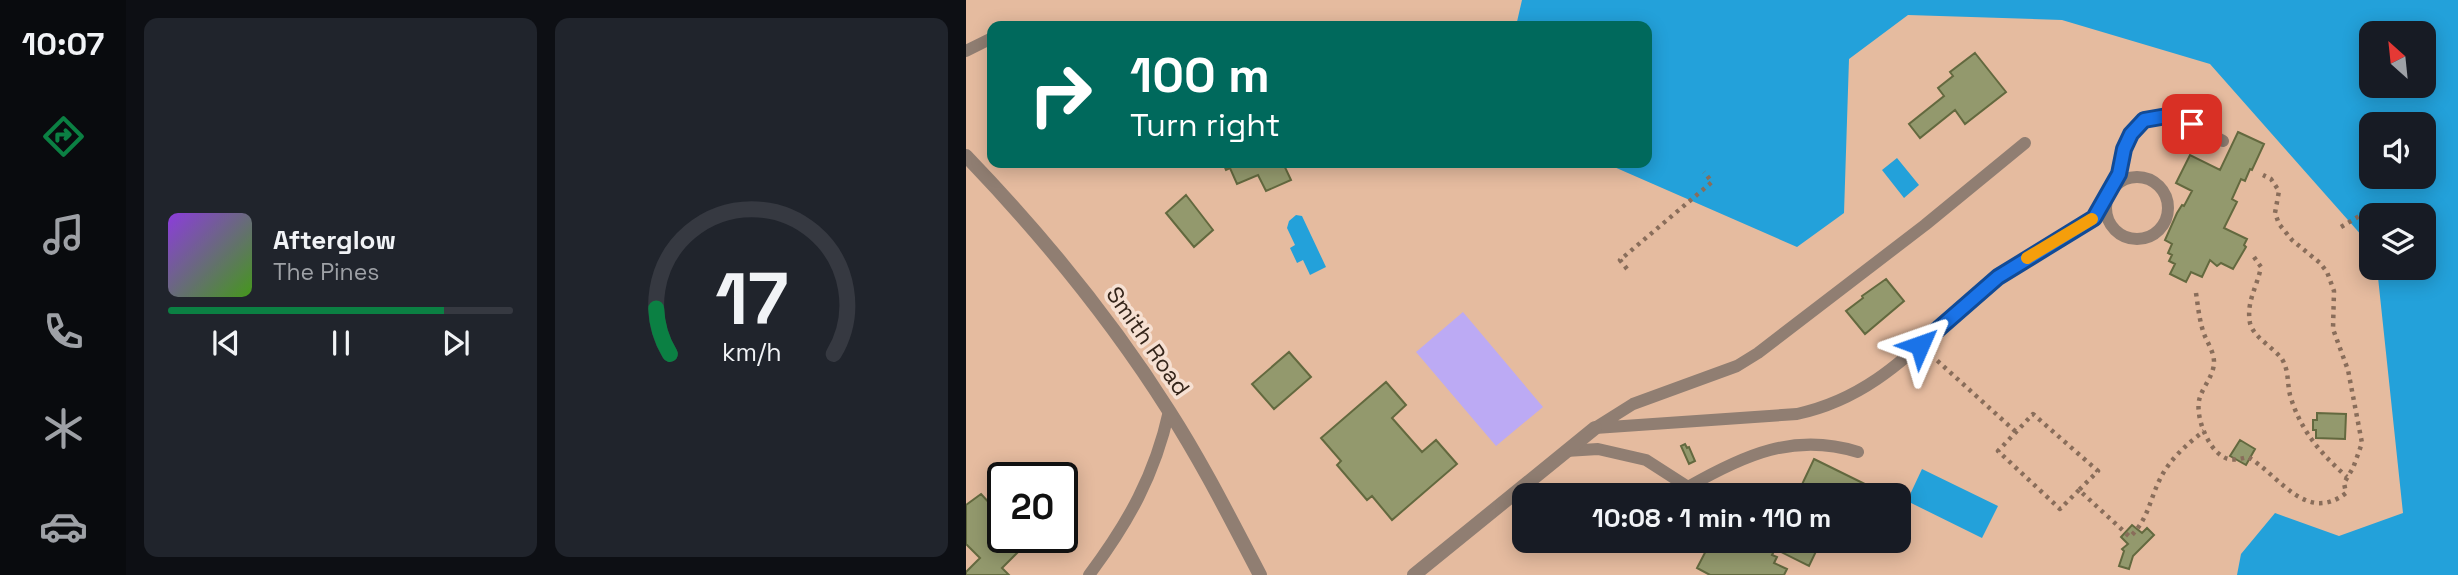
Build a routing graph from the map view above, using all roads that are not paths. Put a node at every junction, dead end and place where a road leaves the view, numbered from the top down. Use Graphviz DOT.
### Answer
graph roads {
  1 [pos="987,40"];
  2 [pos="966,51"];
  3 [pos="2223,141"];
  4 [pos="2025,143"];
  5 [pos="966,156"];
  6 [pos="2111,190"];
  7 [pos="1169,411"];
  8 [pos="1595,428"];
  9 [pos="1566,451"];
  10 [pos="1858,452"];
  11 [pos="1089,575"];
  12 [pos="1260,575"];
  13 [pos="1414,575"];
  1 -- 2 [label="lane"];
  3 -- 6 [label="lane"];
  4 -- 8 [label="lane"];
  5 -- 7 [label="street, Smith Road"];
  6 -- 6 [label="lane"];
  6 -- 8 [label="lane"];
  7 -- 11 [label="lane"];
  7 -- 12 [label="street, Smith Road"];
  8 -- 9 [label="street"];
  9 -- 10 [label="lane"];
  9 -- 13 [label="street"];
}
